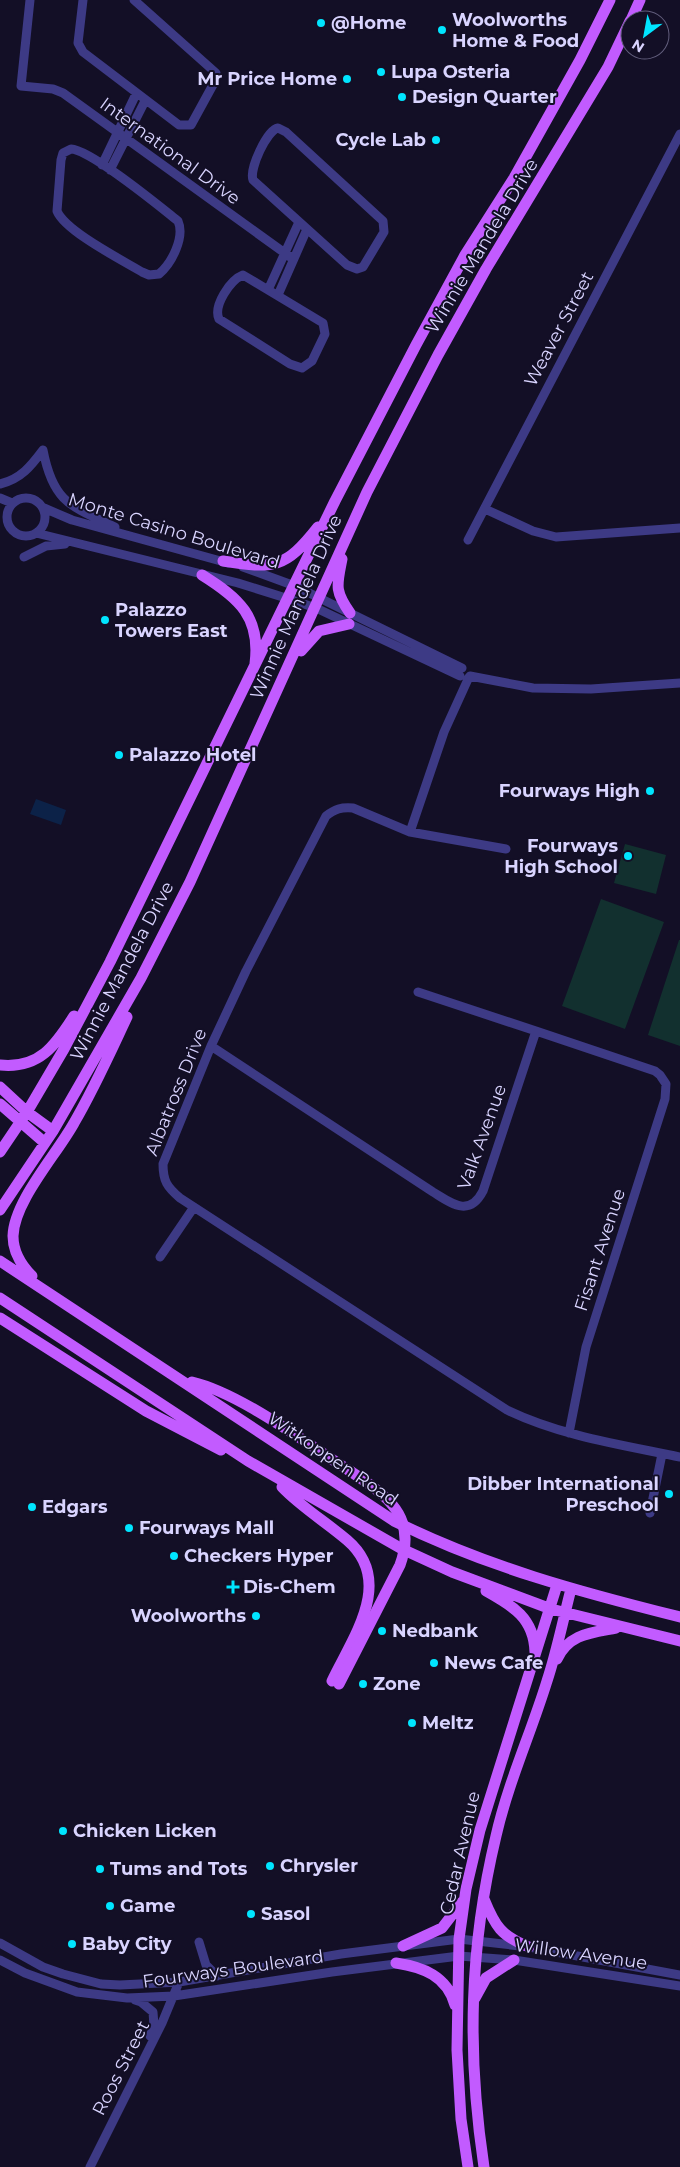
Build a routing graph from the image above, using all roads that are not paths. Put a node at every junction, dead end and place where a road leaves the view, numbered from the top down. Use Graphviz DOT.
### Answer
graph roads {
  1 [pos="30,0"];
  2 [pos="83,0"];
  3 [pos="134,0"];
  4 [pos="610,0"];
  5 [pos="620,42"];
  6 [pos="136,94"];
  7 [pos="146,101"];
  8 [pos="118,133"];
  9 [pos="680,134"];
  10 [pos="126,139"];
  11 [pos="102,165"];
  12 [pos="110,170"];
  13 [pos="299,222"];
  14 [pos="307,229"];
  15 [pos="284,254"];
  16 [pos="293,259"];
  17 [pos="268,290"];
  18 [pos="278,295"];
  19 [pos="0,484"];
  20 [pos="0,498"];
  21 [pos="335,501"];
  22 [pos="12,503"];
  23 [pos="44,508"];
  24 [pos="485,509"];
  25 [pos="4,522"];
  26 [pos="680,528"];
  27 [pos="36,533"];
  28 [pos="135,537"];
  29 [pos="468,540"];
  30 [pos="343,543"];
  31 [pos="86,545"];
  32 [pos="24,557"];
  33 [pos="223,562"];
  34 [pos="202,575"];
  35 [pos="295,586"];
  36 [pos="289,599"];
  37 [pos="318,603"];
  38 [pos="349,618"];
  39 [pos="371,623"];
  40 [pos="367,632"];
  41 [pos="396,640"];
  42 [pos="287,670"];
  43 [pos="254,671"];
  44 [pos="464,675"];
  45 [pos="680,684"];
  46 [pos="410,832"];
  47 [pos="506,849"];
  48 [pos="110,962"];
  49 [pos="141,978"];
  50 [pos="418,992"];
  51 [pos="536,1031"];
  52 [pos="211,1046"];
  53 [pos="0,1065"];
  54 [pos="0,1087"];
  55 [pos="0,1104"];
  56 [pos="27,1112"];
  57 [pos="20,1124"];
  58 [pos="53,1131"];
  59 [pos="45,1143"];
  60 [pos="0,1152"];
  61 [pos="194,1207"];
  62 [pos="0,1210"];
  63 [pos="160,1256"];
  64 [pos="0,1261"];
  65 [pos="0,1298"];
  66 [pos="66,1304"];
  67 [pos="0,1318"];
  68 [pos="183,1380"];
  69 [pos="569,1433"];
  70 [pos="662,1454"];
  71 [pos="680,1457"];
  72 [pos="248,1461"];
  73 [pos="270,1474"];
  74 [pos="650,1513"];
  75 [pos="452,1572"];
  76 [pos="557,1585"];
  77 [pos="571,1589"];
  78 [pos="551,1608"];
  79 [pos="565,1613"];
  80 [pos="680,1617"];
  81 [pos="620,1627"];
  82 [pos="680,1641"];
  83 [pos="536,1658"];
  84 [pos="548,1680"];
  85 [pos="466,1889"];
  86 [pos="484,1897"];
  87 [pos="459,1939"];
  88 [pos="477,1941"];
  89 [pos="199,1942"];
  90 [pos="0,1943"];
  91 [pos="403,1946"];
  92 [pos="529,1947"];
  93 [pos="459,1956"];
  94 [pos="476,1957"];
  95 [pos="0,1960"];
  96 [pos="514,1960"];
  97 [pos="396,1963"];
  98 [pos="680,1975"];
  99 [pos="217,1976"];
  100 [pos="179,1982"];
  101 [pos="680,1986"];
  102 [pos="174,1996"];
  103 [pos="128,1998"];
  104 [pos="474,2000"];
  105 [pos="457,2016"];
  106 [pos="148,2051"];
  107 [pos="90,2167"];
  108 [pos="468,2167"];
  109 [pos="484,2167"];
  1 -- 8 [label="street, International Drive"];
  2 -- 6 [label="street"];
  3 -- 7 [label="street"];
  4 -- 21 [label="main road, Winnie Mandela Drive"];
  5 -- 30 [label="main road, Winnie Mandela Drive"];
  6 -- 7 [label="street"];
  6 -- 8 [label="street"];
  7 -- 10 [label="street"];
  8 -- 10 [label="street, International Drive"];
  8 -- 11 [label="street"];
  9 -- 24 [label="street, Weaver Street"];
  10 -- 12 [label="street"];
  10 -- 15 [label="street, International Drive"];
  11 -- 12 [label="street"];
  11 -- 12 [label="street"];
  13 -- 14 [label="street"];
  13 -- 14 [label="street"];
  13 -- 15 [label="street"];
  14 -- 16 [label="street"];
  15 -- 16 [label="street, International Drive"];
  15 -- 17 [label="street"];
  16 -- 18 [label="street"];
  17 -- 18 [label="street"];
  17 -- 18 [label="street"];
  19 -- 28 [label="street"];
  20 -- 22 [label="street"];
  21 -- 33 [label="main road"];
  21 -- 35 [label="main road, Winnie Mandela Drive"];
  22 -- 23 [label="street"];
  22 -- 25 [label="street"];
  23 -- 27 [label="street"];
  23 -- 28 [label="street, Monte Casino Boulevard"];
  24 -- 26 [label="street"];
  24 -- 29 [label="street, Weaver Street"];
  25 -- 27 [label="street"];
  27 -- 31 [label="street, Monte Casino Boulevard"];
  28 -- 33 [label="street, Monte Casino Boulevard"];
  30 -- 37 [label="main road, Winnie Mandela Drive"];
  30 -- 38 [label="main road"];
  31 -- 32 [label="street"];
  31 -- 34 [label="street, Monte Casino Boulevard"];
  33 -- 35 [label="street, Monte Casino Boulevard"];
  34 -- 36 [label="street, Monte Casino Boulevard"];
  34 -- 43 [label="main road"];
  35 -- 36 [label="main road, Winnie Mandela Drive"];
  35 -- 37 [label="street, Monte Casino Boulevard"];
  36 -- 37 [label="street, Monte Casino Boulevard"];
  36 -- 43 [label="main road, Winnie Mandela Drive"];
  37 -- 38 [label="street"];
  37 -- 42 [label="main road, Winnie Mandela Drive"];
  38 -- 39 [label="street"];
  38 -- 40 [label="street"];
  38 -- 42 [label="main road"];
  39 -- 40 [label="street"];
  39 -- 41 [label="street"];
  40 -- 41 [label="street"];
  41 -- 44 [label="street"];
  42 -- 49 [label="main road, Winnie Mandela Drive"];
  43 -- 48 [label="main road, Winnie Mandela Drive"];
  44 -- 45 [label="street"];
  44 -- 46 [label="street"];
  46 -- 47 [label="street, Albatross Drive"];
  46 -- 52 [label="street, Albatross Drive"];
  48 -- 53 [label="main road"];
  48 -- 56 [label="main road, Winnie Mandela Drive"];
  49 -- 58 [label="main road, Winnie Mandela Drive"];
  49 -- 66 [label="main road"];
  50 -- 51 [label="street"];
  51 -- 52 [label="street, Valk Avenue"];
  51 -- 69 [label="street, Fisant Avenue"];
  52 -- 61 [label="street, Albatross Drive"];
  54 -- 56 [label="main road"];
  55 -- 57 [label="main road"];
  56 -- 57 [label="main road, Winnie Mandela Drive"];
  56 -- 58 [label="main road"];
  57 -- 59 [label="main road"];
  57 -- 60 [label="main road, Winnie Mandela Drive"];
  58 -- 59 [label="main road, Winnie Mandela Drive"];
  59 -- 62 [label="main road, Winnie Mandela Drive"];
  61 -- 63 [label="street"];
  61 -- 69 [label="street, Albatross Drive"];
  64 -- 66 [label="main road, Witkoppen Road"];
  65 -- 72 [label="main road"];
  66 -- 68 [label="main road, Witkoppen Road"];
  67 -- 72 [label="main road"];
  68 -- 73 [label="main road, bridge"];
  68 -- 76 [label="main road, Witkoppen Road"];
  69 -- 70 [label="street, Albatross Drive"];
  70 -- 71 [label="street, Albatross Drive"];
  70 -- 74 [label="street"];
  72 -- 73 [label="main road"];
  73 -- 75 [label="main road"];
  75 -- 78 [label="main road"];
  75 -- 83 [label="main road"];
  76 -- 77 [label="main road, Witkoppen Road"];
  76 -- 78 [label="main road, Cedar Avenue"];
  77 -- 79 [label="main road, Cedar Avenue"];
  77 -- 80 [label="main road, Witkoppen Road"];
  78 -- 79 [label="main road"];
  78 -- 83 [label="main road, Cedar Avenue"];
  79 -- 81 [label="main road"];
  79 -- 84 [label="main road, Cedar Avenue"];
  81 -- 82 [label="main road"];
  81 -- 84 [label="main road"];
  83 -- 85 [label="main road, Cedar Avenue"];
  84 -- 86 [label="main road, Cedar Avenue"];
  85 -- 87 [label="main road, Cedar Avenue"];
  85 -- 91 [label="main road"];
  86 -- 88 [label="main road, Cedar Avenue"];
  86 -- 92 [label="main road"];
  87 -- 88 [label="street, Fourways Boulevard"];
  87 -- 91 [label="street, Fourways Boulevard"];
  87 -- 93 [label="main road, Cedar Avenue"];
  88 -- 92 [label="street, Willow Avenue"];
  88 -- 94 [label="main road, Cedar Avenue"];
  89 -- 99 [label="street"];
  90 -- 100 [label="street, Fourways Boulevard"];
  91 -- 99 [label="street, Fourways Boulevard"];
  92 -- 98 [label="street, Willow Avenue"];
  93 -- 94 [label="street, Fourways Boulevard"];
  93 -- 97 [label="street, Fourways Boulevard"];
  93 -- 105 [label="main road, Cedar Avenue"];
  94 -- 96 [label="street, Willow Avenue"];
  94 -- 104 [label="main road, Cedar Avenue"];
  95 -- 103 [label="street, Fourways Boulevard"];
  96 -- 101 [label="street, Willow Avenue"];
  96 -- 104 [label="main road"];
  97 -- 102 [label="street, Fourways Boulevard"];
  97 -- 105 [label="main road"];
  99 -- 100 [label="street, Fourways Boulevard"];
  100 -- 102 [label="street, Roos Street"];
  102 -- 103 [label="street, Fourways Boulevard"];
  102 -- 106 [label="street, Roos Street"];
  103 -- 106 [label="street"];
  104 -- 109 [label="main road, Cedar Avenue"];
  105 -- 108 [label="main road, Cedar Avenue"];
  106 -- 107 [label="street, Roos Street"];
}
